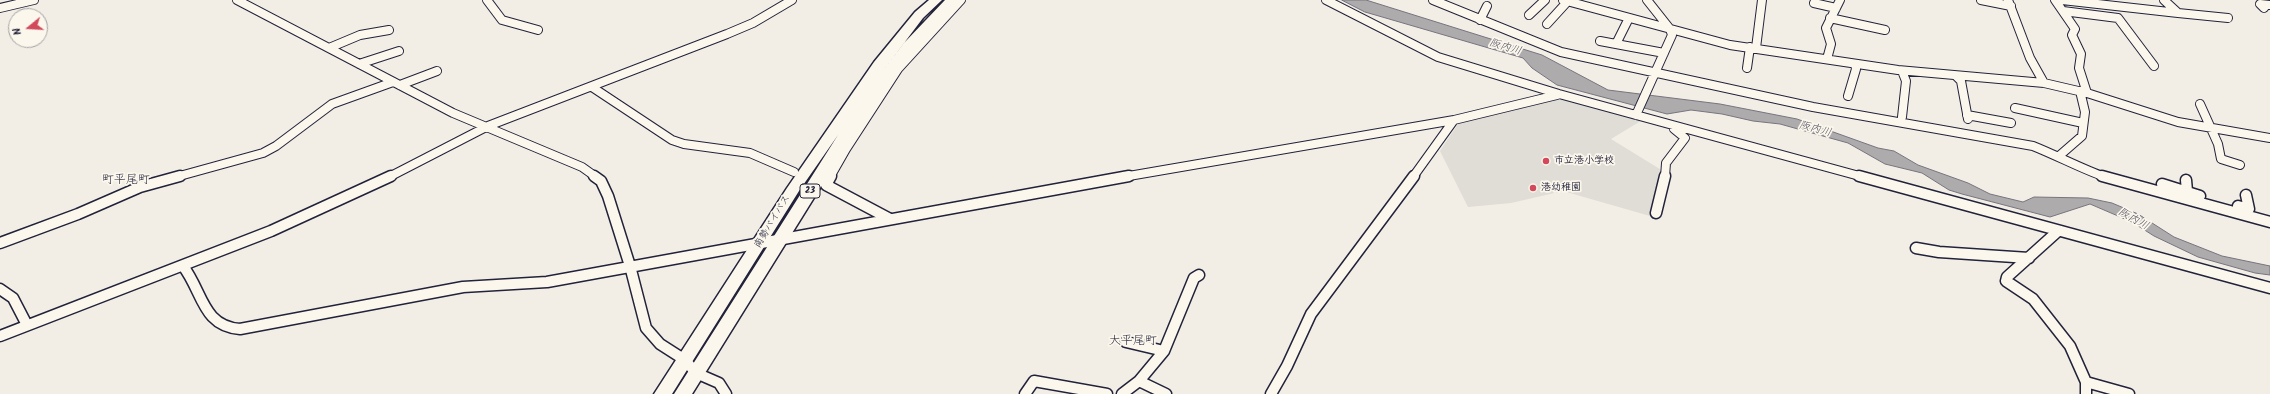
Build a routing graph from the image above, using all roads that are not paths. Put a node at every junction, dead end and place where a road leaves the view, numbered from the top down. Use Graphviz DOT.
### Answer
graph roads {
  1 [pos="34,0"];
  2 [pos="237,0"];
  3 [pos="486,0"];
  4 [pos="792,0"];
  5 [pos="936,0"];
  6 [pos="952,0"];
  7 [pos="962,0"];
  8 [pos="1326,0"];
  9 [pos="1432,0"];
  10 [pos="1545,0"];
  11 [pos="1647,0"];
  12 [pos="1762,0"];
  13 [pos="1840,0"];
  14 [pos="1981,0"];
  15 [pos="2055,0"];
  16 [pos="2064,0"];
  17 [pos="2164,0"];
  18 [pos="1566,1"];
  19 [pos="1448,3"];
  20 [pos="1814,3"];
  21 [pos="2010,3"];
  22 [pos="1487,6"];
  23 [pos="0,8"];
  24 [pos="1836,8"];
  25 [pos="2063,11"];
  26 [pos="1529,14"];
  27 [pos="2178,14"];
  28 [pos="1629,18"];
  29 [pos="1830,18"];
  30 [pos="2228,18"];
  31 [pos="1480,20"];
  32 [pos="1547,24"];
  33 [pos="1670,29"];
  34 [pos="389,30"];
  35 [pos="538,30"];
  36 [pos="1884,30"];
  37 [pos="1600,41"];
  38 [pos="1616,44"];
  39 [pos="329,48"];
  40 [pos="1753,48"];
  41 [pos="399,51"];
  42 [pos="1664,53"];
  43 [pos="1827,60"];
  44 [pos="359,64"];
  45 [pos="1855,64"];
  46 [pos="2154,66"];
  47 [pos="1747,68"];
  48 [pos="437,71"];
  49 [pos="1902,71"];
  50 [pos="1654,75"];
  51 [pos="1956,76"];
  52 [pos="396,83"];
  53 [pos="2044,83"];
  54 [pos="592,87"];
  55 [pos="2084,92"];
  56 [pos="1559,94"];
  57 [pos="1848,96"];
  58 [pos="2200,104"];
  59 [pos="2015,108"];
  60 [pos="1637,114"];
  61 [pos="1902,117"];
  62 [pos="1649,119"];
  63 [pos="1454,120"];
  64 [pos="2010,123"];
  65 [pos="2083,123"];
  66 [pos="488,126"];
  67 [pos="2212,129"];
  68 [pos="2270,138"];
  69 [pos="2059,156"];
  70 [pos="2240,165"];
  71 [pos="794,172"];
  72 [pos="2186,180"];
  73 [pos="2162,184"];
  74 [pos="2187,191"];
  75 [pos="2246,195"];
  76 [pos="2202,199"];
  77 [pos="1656,213"];
  78 [pos="890,219"];
  79 [pos="2270,222"];
  80 [pos="2057,232"];
  81 [pos="780,240"];
  82 [pos="0,243"];
  83 [pos="760,244"];
  84 [pos="1916,248"];
  85 [pos="2029,258"];
  86 [pos="183,266"];
  87 [pos="630,266"];
  88 [pos="1199,274"];
  89 [pos="2270,288"];
  90 [pos="0,289"];
  91 [pos="27,325"];
  92 [pos="0,336"];
  93 [pos="1126,342"];
  94 [pos="1164,351"];
  95 [pos="690,367"];
  96 [pos="1139,381"];
  97 [pos="2086,382"];
  98 [pos="663,394"];
  99 [pos="683,394"];
  100 [pos="726,394"];
  101 [pos="1024,394"];
  102 [pos="1107,394"];
  103 [pos="1122,394"];
  104 [pos="1166,394"];
  105 [pos="1271,394"];
  106 [pos="2086,394"];
  107 [pos="2129,394"];
  1 -- 23 [label="street"];
  2 -- 39 [label="street"];
  3 -- 35 [label="street"];
  4 -- 54 [label="street"];
  5 -- 83 [label="highway, 南勢バイパス / 23"];
  6 -- 81 [label="highway, 南勢バイパス / 23"];
  7 -- 78 [label="street"];
  8 -- 56 [label="street"];
  9 -- 19 [label="street"];
  10 -- 26 [label="street"];
  11 -- 33 [label="street"];
  12 -- 40 [label="street"];
  13 -- 24 [label="street"];
  14 -- 21 [label="street"];
  15 -- 25 [label="street"];
  16 -- 27 [label="street"];
  17 -- 27 [label="street"];
  18 -- 28 [label="street"];
  18 -- 32 [label="street"];
  19 -- 31 [label="street"];
  20 -- 24 [label="street"];
  21 -- 53 [label="street"];
  22 -- 31 [label="street"];
  24 -- 29 [label="street"];
  25 -- 46 [label="street"];
  25 -- 55 [label="street"];
  27 -- 30 [label="street"];
  28 -- 33 [label="street"];
  28 -- 38 [label="street"];
  29 -- 36 [label="street"];
  29 -- 43 [label="street"];
  31 -- 50 [label="street"];
  33 -- 40 [label="street"];
  33 -- 42 [label="street"];
  34 -- 39 [label="street"];
  37 -- 38 [label="street"];
  38 -- 42 [label="street"];
  39 -- 44 [label="street"];
  40 -- 43 [label="street"];
  40 -- 47 [label="street"];
  41 -- 44 [label="street"];
  42 -- 50 [label="street"];
  43 -- 45 [label="street"];
  44 -- 52 [label="street"];
  45 -- 49 [label="street"];
  45 -- 57 [label="street"];
  48 -- 52 [label="street"];
  49 -- 51 [label="street"];
  49 -- 61 [label="street"];
  50 -- 60 [label="street"];
  50 -- 69 [label="street"];
  51 -- 53 [label="street"];
  51 -- 64 [label="street"];
  52 -- 66 [label="street"];
  52 -- 82 [label="street"];
  53 -- 55 [label="street"];
  54 -- 66 [label="street"];
  54 -- 71 [label="street"];
  55 -- 65 [label="street"];
  55 -- 67 [label="street"];
  56 -- 60 [label="street"];
  56 -- 63 [label="street"];
  58 -- 67 [label="street"];
  59 -- 65 [label="street"];
  60 -- 62 [label="street"];
  62 -- 77 [label="street"];
  62 -- 80 [label="street"];
  63 -- 78 [label="street"];
  63 -- 105 [label="street"];
  65 -- 69 [label="street"];
  66 -- 86 [label="street"];
  66 -- 87 [label="street"];
  67 -- 68 [label="street"];
  67 -- 70 [label="street"];
  69 -- 76 [label="street"];
  72 -- 74 [label="street"];
  73 -- 74 [label="street"];
  74 -- 76 [label="street"];
  75 -- 76 [label="street"];
  76 -- 79 [label="street"];
  78 -- 81 [label="street"];
  80 -- 85 [label="street"];
  80 -- 89 [label="street"];
  81 -- 83 [label="street"];
  81 -- 95 [label="highway, 南勢バイパス / 23"];
  83 -- 87 [label="street"];
  83 -- 95 [label="highway, 南勢バイパス / 23"];
  84 -- 85 [label="street"];
  85 -- 97 [label="street"];
  86 -- 87 [label="street"];
  86 -- 91 [label="street"];
  87 -- 95 [label="street"];
  88 -- 94 [label="street"];
  90 -- 91 [label="street"];
  91 -- 92 [label="street"];
  93 -- 94 [label="street"];
  94 -- 96 [label="street"];
  95 -- 98 [label="highway, 南勢バイパス / 23"];
  95 -- 99 [label="highway, 南勢バイパス / 23"];
  95 -- 100 [label="street"];
  96 -- 103 [label="street"];
  96 -- 104 [label="street"];
  97 -- 106 [label="street"];
  97 -- 107 [label="street"];
  101 -- 102 [label="street"];
}
